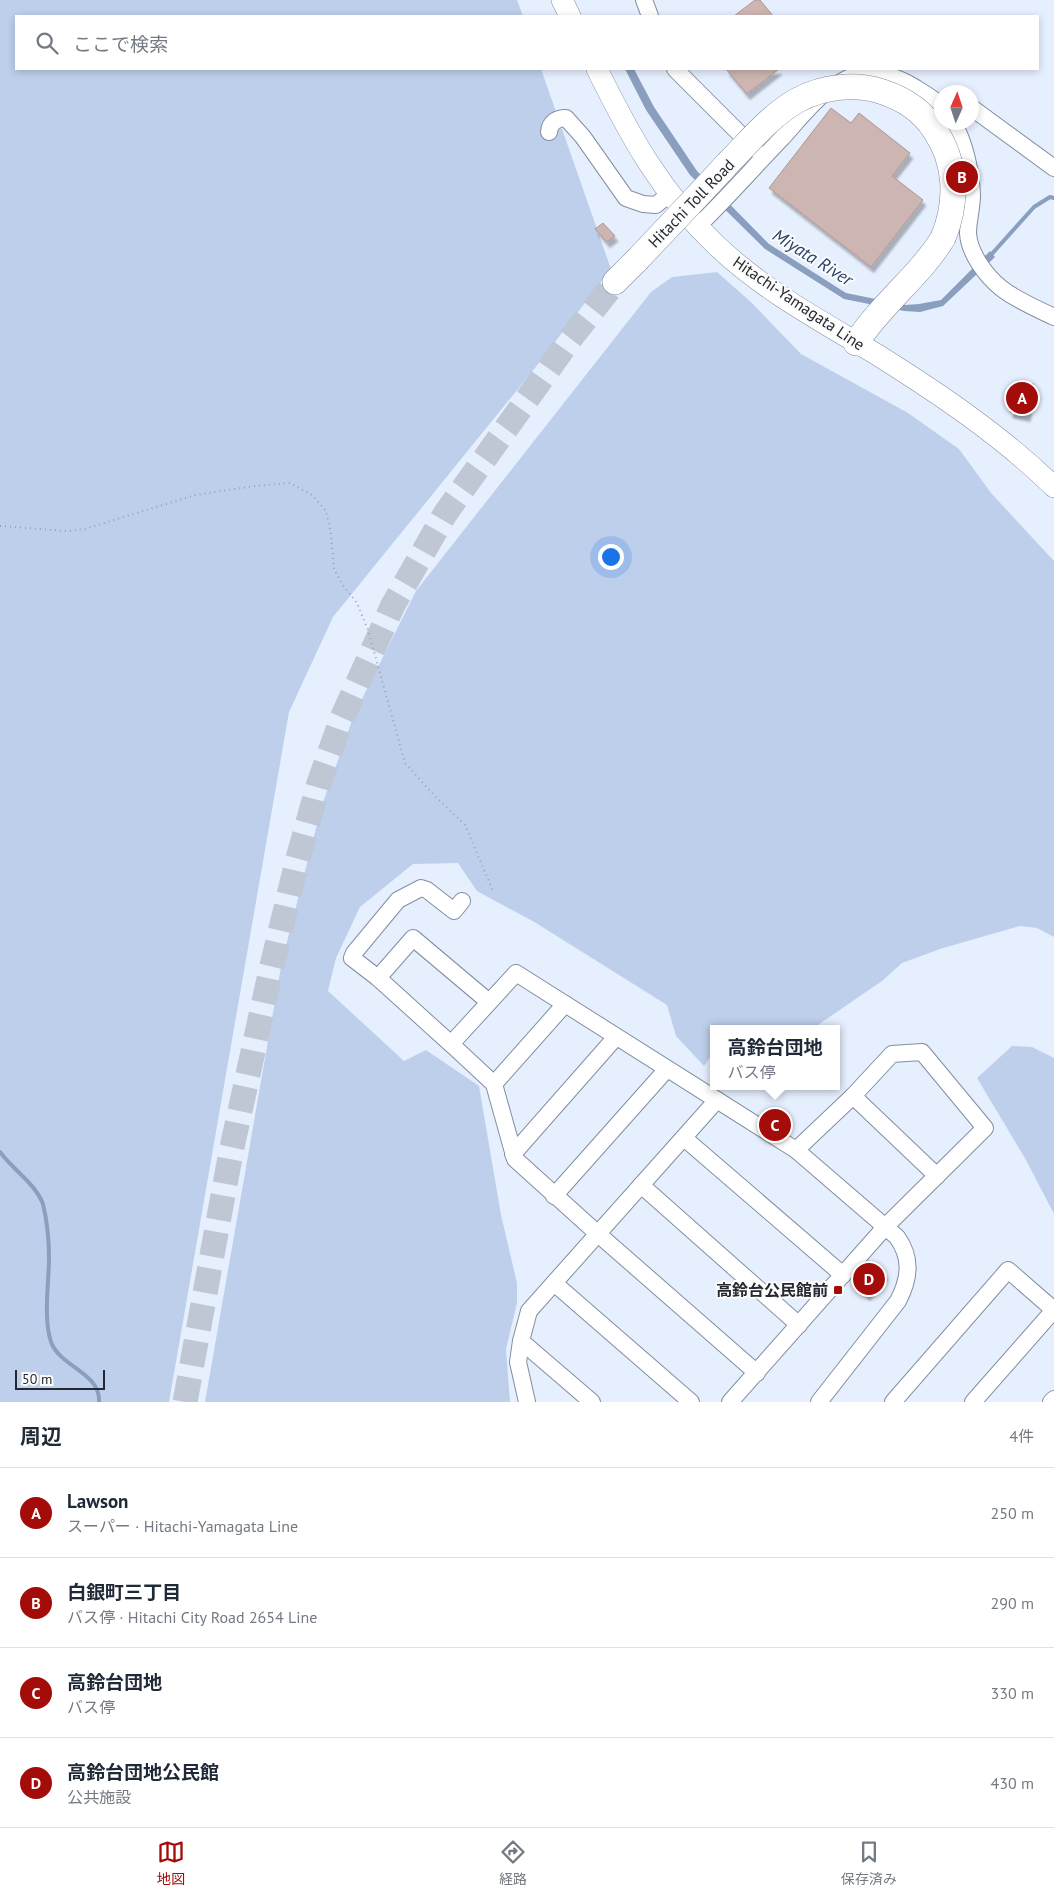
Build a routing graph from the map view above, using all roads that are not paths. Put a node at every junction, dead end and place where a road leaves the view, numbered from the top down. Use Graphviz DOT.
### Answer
graph roads {
  1 [pos="562,0"];
  2 [pos="644,0"];
  3 [pos="570,15"];
  4 [pos="650,15"];
  5 [pos="598,70"];
  6 [pos="676,70"];
  7 [pos="934,100"];
  8 [pos="979,113"];
  9 [pos="956,130"];
  10 [pos="549,132"];
  11 [pos="763,158"];
  12 [pos="1054,168"];
  13 [pos="669,194"];
  14 [pos="705,219"];
  15 [pos="615,282"];
  16 [pos="1054,317"];
  17 [pos="856,343"];
  18 [pos="1054,487"];
  19 [pos="462,901"];
  20 [pos="378,978"];
  21 [pos="489,1002"];
  22 [pos="566,1004"];
  23 [pos="616,1037"];
  24 [pos="451,1044"];
  25 [pos="667,1069"];
  26 [pos="494,1084"];
  27 [pos="853,1096"];
  28 [pos="717,1100"];
  29 [pos="684,1138"];
  30 [pos="796,1150"];
  31 [pos="512,1154"];
  32 [pos="937,1176"];
  33 [pos="641,1185"];
  34 [pos="554,1196"];
  35 [pos="886,1226"];
  36 [pos="598,1234"];
  37 [pos="843,1275"];
  38 [pos="554,1283"];
  39 [pos="1054,1310"];
  40 [pos="799,1325"];
  41 [pos="521,1340"];
  42 [pos="757,1372"];
  43 [pos="1054,1399"];
  44 [pos="527,1402"];
  45 [pos="592,1402"];
  46 [pos="691,1402"];
  47 [pos="730,1402"];
  48 [pos="819,1402"];
  49 [pos="893,1402"];
  50 [pos="973,1402"];
  51 [pos="1051,1402"];
  1 -- 3 [label="main road"];
  2 -- 4 [label="street"];
  5 -- 13 [label="main road, Hitachi-Yamagata Line"];
  6 -- 11 [label="street"];
  7 -- 11 [label="street"];
  8 -- 12 [label="street"];
  9 -- 16 [label="street"];
  10 -- 13 [label="street"];
  11 -- 14 [label="street"];
  13 -- 14 [label="main road, Hitachi-Yamagata Line"];
  14 -- 17 [label="main road, Hitachi-Yamagata Line"];
  15 -- 17 [label="highway, Hitachi Toll Road, bridge"];
  17 -- 18 [label="main road, Hitachi-Yamagata Line"];
  19 -- 20 [label="street"];
  20 -- 21 [label="street"];
  20 -- 24 [label="street"];
  21 -- 22 [label="street"];
  21 -- 24 [label="street"];
  22 -- 23 [label="street"];
  22 -- 26 [label="street"];
  23 -- 25 [label="street"];
  23 -- 31 [label="street"];
  24 -- 26 [label="street"];
  25 -- 28 [label="street"];
  25 -- 34 [label="street"];
  26 -- 31 [label="street"];
  27 -- 30 [label="street"];
  27 -- 32 [label="street"];
  27 -- 32 [label="street"];
  28 -- 29 [label="street"];
  28 -- 30 [label="street"];
  29 -- 33 [label="street"];
  29 -- 37 [label="street"];
  30 -- 35 [label="street"];
  31 -- 34 [label="street"];
  32 -- 35 [label="street"];
  33 -- 36 [label="street"];
  33 -- 40 [label="street"];
  34 -- 36 [label="street"];
  35 -- 37 [label="street"];
  35 -- 48 [label="street"];
  36 -- 38 [label="street"];
  36 -- 42 [label="street"];
  37 -- 40 [label="street"];
  38 -- 41 [label="street"];
  38 -- 46 [label="street"];
  39 -- 49 [label="street"];
  39 -- 50 [label="street"];
  40 -- 42 [label="street"];
  41 -- 44 [label="street"];
  41 -- 45 [label="street"];
  42 -- 47 [label="street"];
  43 -- 51 [label="street"];
}
